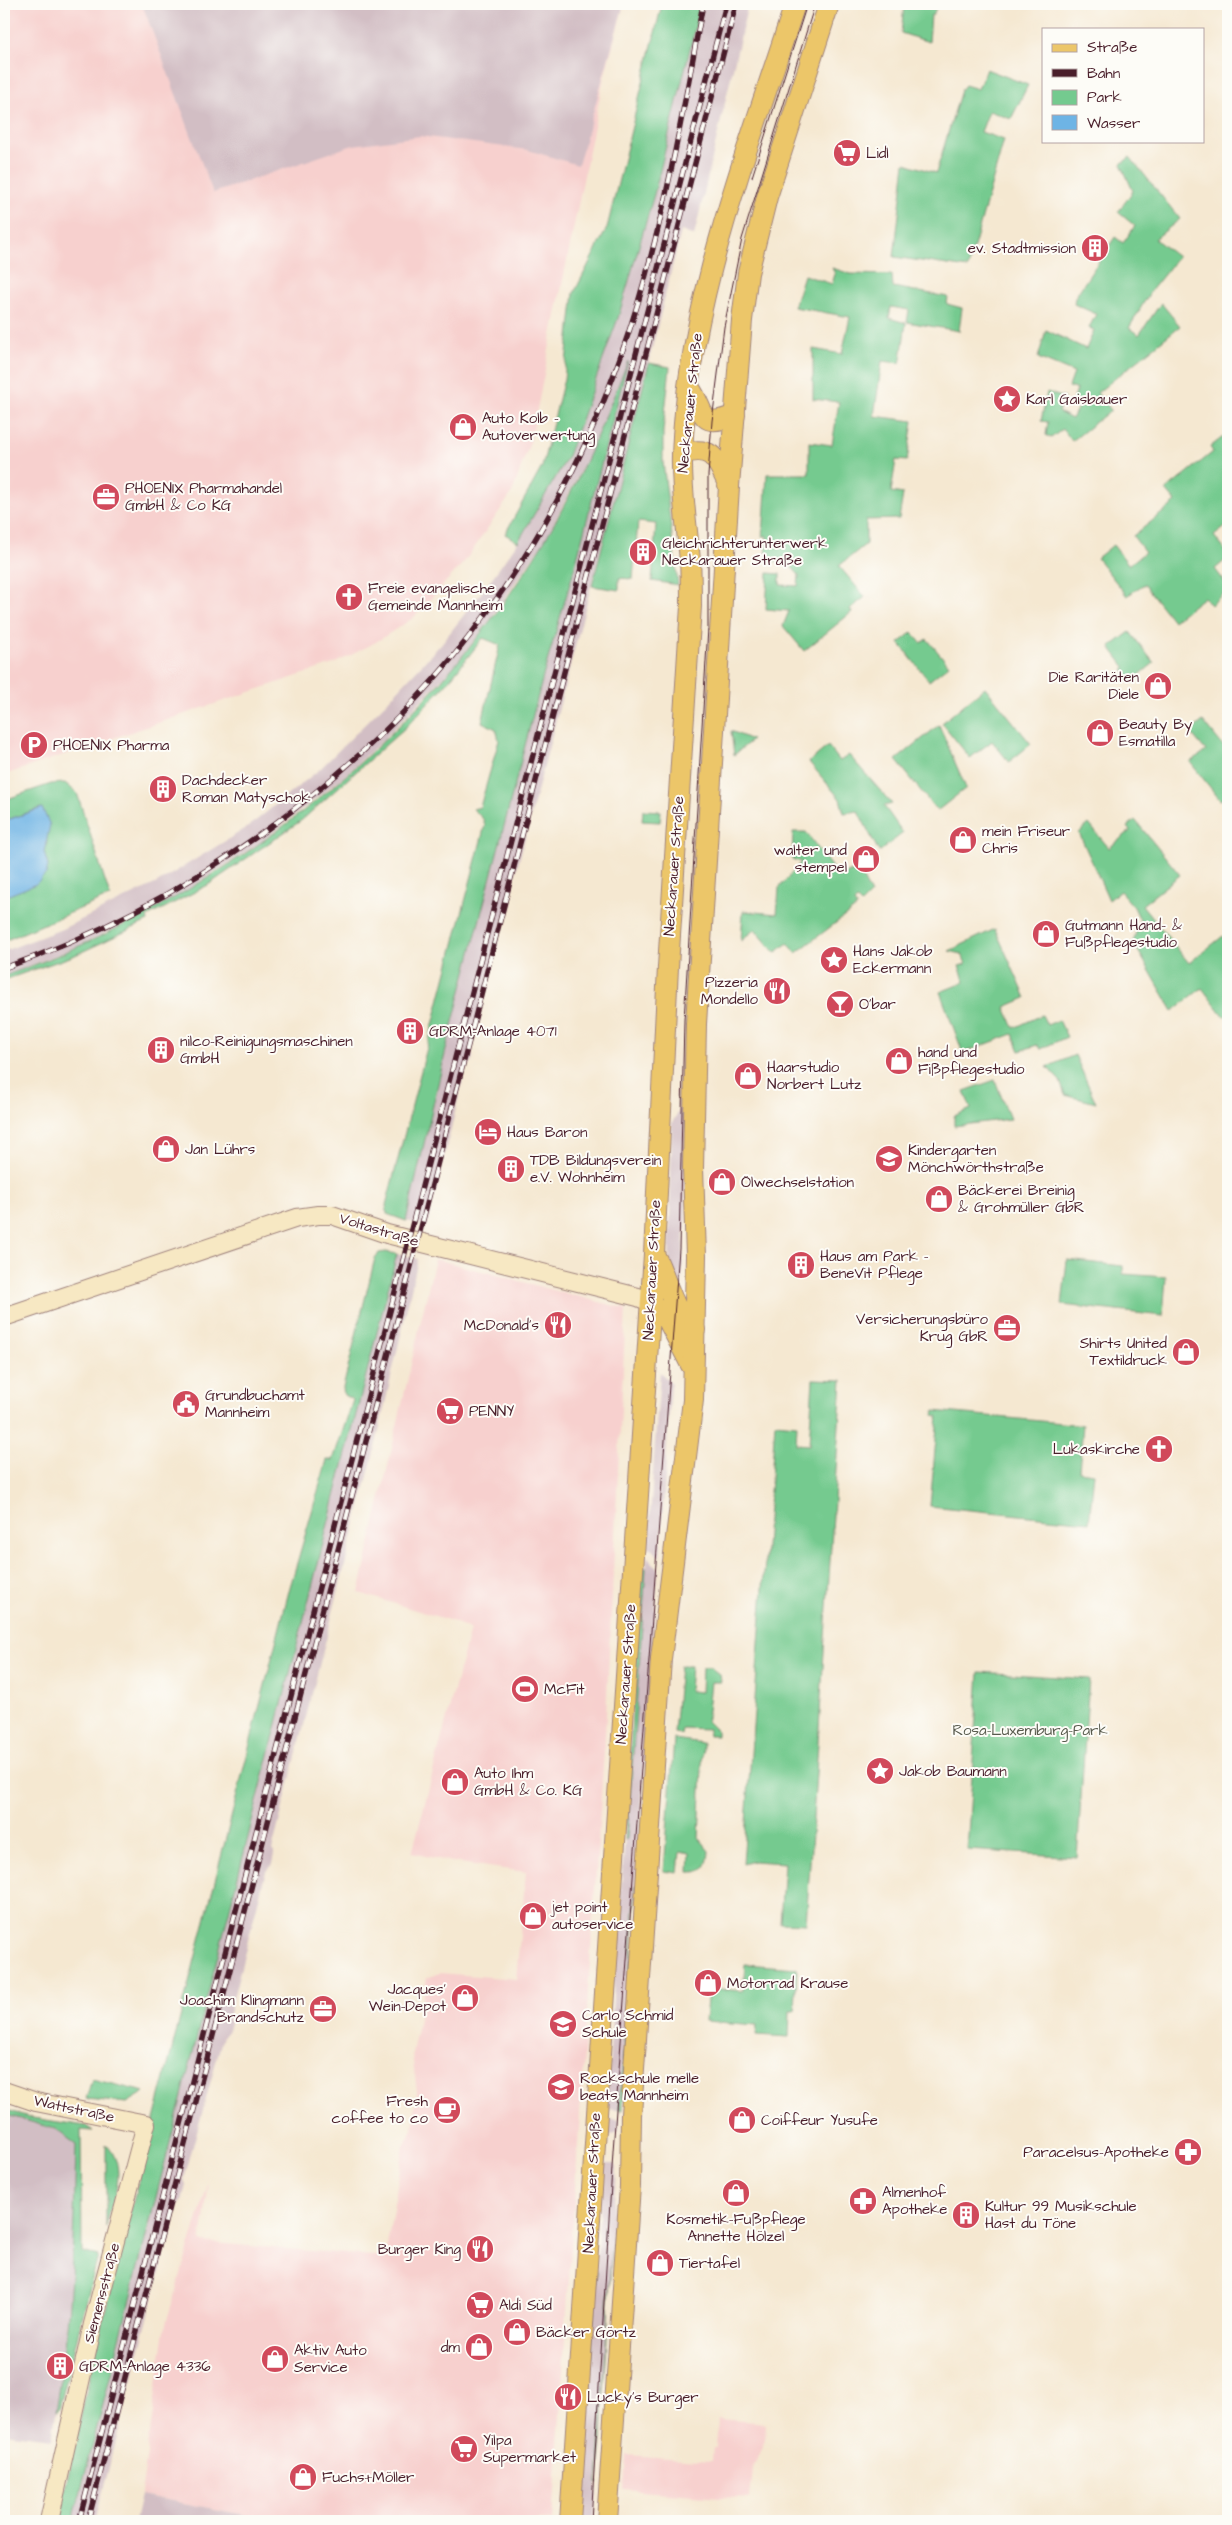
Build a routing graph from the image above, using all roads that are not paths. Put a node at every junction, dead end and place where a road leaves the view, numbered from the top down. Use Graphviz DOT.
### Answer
graph roads {
  1 [pos="795,4"];
  2 [pos="829,4"];
  3 [pos="688,387"];
  4 [pos="735,415"];
  5 [pos="682,454"];
  6 [pos="729,486"];
  7 [pos="654,1254"];
  8 [pos="696,1284"];
  9 [pos="672,1299"];
  10 [pos="650,1302"];
  11 [pos="4,1317"];
  12 [pos="669,1321"];
  13 [pos="695,1330"];
  14 [pos="693,1370"];
  15 [pos="4,2091"];
  16 [pos="146,2124"];
  17 [pos="49,2521"];
  18 [pos="570,2521"];
  19 [pos="607,2521"];
  1 -- 3 [label="main road, Neckarauer Straße"];
  2 -- 4 [label="main road, Neckarauer Straße"];
  3 -- 4 [label="main road"];
  3 -- 5 [label="main road, Neckarauer Straße"];
  4 -- 6 [label="main road, Neckarauer Straße"];
  5 -- 6 [label="main road"];
  5 -- 7 [label="main road, Neckarauer Straße"];
  6 -- 8 [label="main road, Neckarauer Straße"];
  7 -- 9 [label="main road"];
  7 -- 10 [label="main road, Neckarauer Straße"];
  8 -- 9 [label="main road"];
  8 -- 13 [label="main road, Neckarauer Straße"];
  9 -- 10 [label="main road"];
  9 -- 13 [label="main road"];
  10 -- 11 [label="main road, Voltastraße"];
  10 -- 12 [label="main road"];
  10 -- 18 [label="main road, Neckarauer Straße"];
  12 -- 13 [label="main road"];
  12 -- 14 [label="main road"];
  13 -- 14 [label="main road, Neckarauer Straße"];
  14 -- 19 [label="main road, Neckarauer Straße"];
  15 -- 16 [label="main road, Wattstraße"];
  16 -- 17 [label="main road, Siemensstraße"];
}
